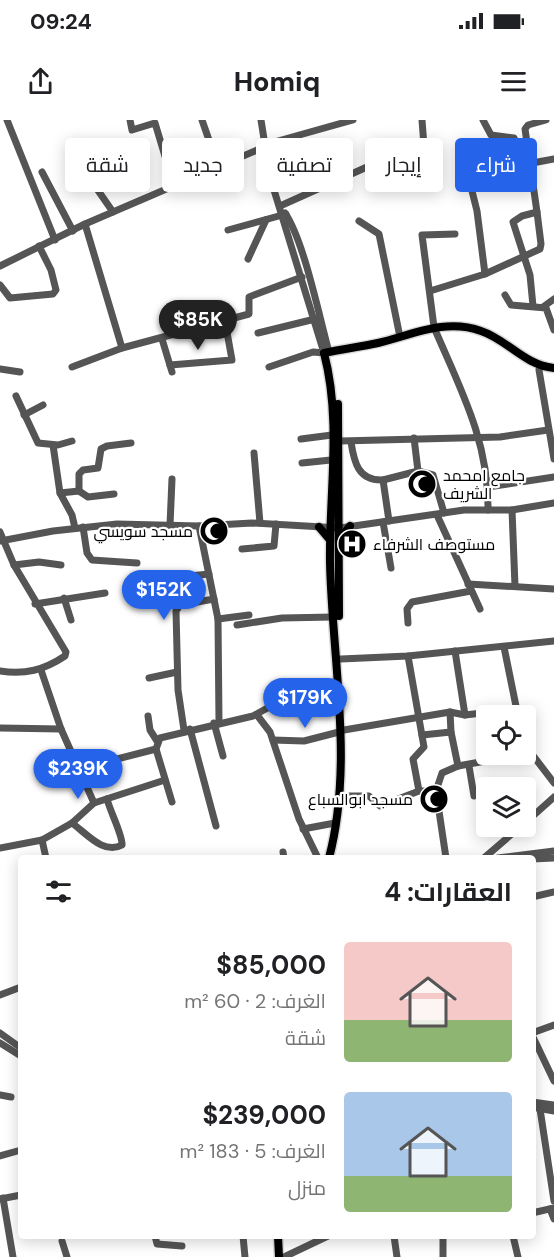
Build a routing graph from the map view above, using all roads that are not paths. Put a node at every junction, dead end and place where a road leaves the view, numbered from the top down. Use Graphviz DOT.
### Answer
graph roads {
  1 [pos="7,120"];
  2 [pos="130,120"];
  3 [pos="202,120"];
  4 [pos="261,120"];
  5 [pos="352,120"];
  6 [pos="422,120"];
  7 [pos="483,120"];
  8 [pos="546,120"];
  9 [pos="208,138"];
  10 [pos="263,138"];
  11 [pos="289,138"];
  12 [pos="514,138"];
  13 [pos="527,138"];
  14 [pos="162,146"];
  15 [pos="554,159"];
  16 [pos="537,163"];
  17 [pos="42,172"];
  18 [pos="162,191"];
  19 [pos="99,192"];
  20 [pos="276,192"];
  21 [pos="472,192"];
  22 [pos="534,192"];
  23 [pos="282,211"];
  24 [pos="113,212"];
  25 [pos="537,212"];
  26 [pos="266,220"];
  27 [pos="359,221"];
  28 [pos="85,224"];
  29 [pos="228,230"];
  30 [pos="73,231"];
  31 [pos="455,234"];
  32 [pos="55,240"];
  33 [pos="39,246"];
  34 [pos="523,258"];
  35 [pos="248,260"];
  36 [pos="0,266"];
  37 [pos="485,274"];
  38 [pos="302,277"];
  39 [pos="0,285"];
  40 [pos="430,291"];
  41 [pos="505,295"];
  42 [pos="554,299"];
  43 [pos="533,306"];
  44 [pos="543,307"];
  45 [pos="315,319"];
  46 [pos="225,321"];
  47 [pos="435,330"];
  48 [pos="554,330"];
  49 [pos="258,333"];
  50 [pos="400,337"];
  51 [pos="162,339"];
  52 [pos="122,348"];
  53 [pos="327,356"];
  54 [pos="72,367"];
  55 [pos="269,367"];
  56 [pos="540,368"];
  57 [pos="0,369"];
  58 [pos="554,370"];
  59 [pos="20,372"];
  60 [pos="16,396"];
  61 [pos="43,405"];
  62 [pos="24,415"];
  63 [pos="548,430"];
  64 [pos="336,438"];
  65 [pos="414,438"];
  66 [pos="480,438"];
  67 [pos="301,439"];
  68 [pos="72,441"];
  69 [pos="351,442"];
  70 [pos="131,444"];
  71 [pos="53,445"];
  72 [pos="254,453"];
  73 [pos="331,459"];
  74 [pos="554,459"];
  75 [pos="302,463"];
  76 [pos="418,471"];
  77 [pos="554,477"];
  78 [pos="172,479"];
  79 [pos="382,480"];
  80 [pos="488,487"];
  81 [pos="79,491"];
  82 [pos="60,493"];
  83 [pos="114,494"];
  84 [pos="554,503"];
  85 [pos="488,510"];
  86 [pos="512,510"];
  87 [pos="441,514"];
  88 [pos="386,521"];
  89 [pos="260,523"];
  90 [pos="276,524"];
  91 [pos="170,525"];
  92 [pos="199,526"];
  93 [pos="350,526"];
  94 [pos="319,527"];
  95 [pos="79,528"];
  96 [pos="335,528"];
  97 [pos="0,532"];
  98 [pos="1,541"];
  99 [pos="335,542"];
  100 [pos="242,549"];
  101 [pos="137,562"];
  102 [pos="14,565"];
  103 [pos="61,565"];
  104 [pos="391,568"];
  105 [pos="209,574"];
  106 [pos="151,580"];
  107 [pos="515,586"];
  108 [pos="470,587"];
  109 [pos="554,590"];
  110 [pos="105,593"];
  111 [pos="64,598"];
  112 [pos="214,599"];
  113 [pos="35,604"];
  114 [pos="480,609"];
  115 [pos="249,615"];
  116 [pos="333,617"];
  117 [pos="218,619"];
  118 [pos="71,620"];
  119 [pos="408,623"];
  120 [pos="237,625"];
  121 [pos="554,640"];
  122 [pos="504,647"];
  123 [pos="455,651"];
  124 [pos="408,656"];
  125 [pos="341,659"];
  126 [pos="41,670"];
  127 [pos="0,671"];
  128 [pos="177,672"];
  129 [pos="149,678"];
  130 [pos="337,690"];
  131 [pos="516,705"];
  132 [pos="450,712"];
  133 [pos="476,714"];
  134 [pos="256,715"];
  135 [pos="465,715"];
  136 [pos="148,716"];
  137 [pos="419,717"];
  138 [pos="216,723"];
  139 [pos="0,728"];
  140 [pos="61,729"];
  141 [pos="187,730"];
  142 [pos="342,731"];
  143 [pos="451,732"];
  144 [pos="422,735"];
  145 [pos="273,740"];
  146 [pos="157,745"];
  147 [pos="223,756"];
  148 [pos="536,760"];
  149 [pos="476,765"];
  150 [pos="90,766"];
  151 [pos="458,766"];
  152 [pos="469,766"];
  153 [pos="165,780"];
  154 [pos="554,783"];
  155 [pos="419,791"];
  156 [pos="436,791"];
  157 [pos="344,796"];
  158 [pos="474,796"];
  159 [pos="554,797"];
  160 [pos="107,799"];
  161 [pos="172,802"];
  162 [pos="94,803"];
  163 [pos="536,813"];
  164 [pos="72,822"];
  165 [pos="335,823"];
  166 [pos="216,826"];
  167 [pos="303,829"];
  168 [pos="508,837"];
  169 [pos="42,840"];
  170 [pos="0,848"];
  171 [pos="554,851"];
  172 [pos="44,855"];
  173 [pos="316,855"];
  174 [pos="331,855"];
  175 [pos="332,855"];
  176 [pos="446,855"];
  177 [pos="487,855"];
  178 [pos="522,855"];
  179 [pos="554,858"];
  180 [pos="536,859"];
  181 [pos="554,892"];
  182 [pos="536,896"];
  183 [pos="18,988"];
  184 [pos="0,995"];
  185 [pos="554,1025"];
  186 [pos="536,1032"];
  187 [pos="0,1033"];
  188 [pos="0,1043"];
  189 [pos="536,1043"];
  190 [pos="18,1046"];
  191 [pos="18,1054"];
  192 [pos="554,1081"];
  193 [pos="0,1095"];
  194 [pos="11,1097"];
  195 [pos="536,1103"];
  196 [pos="554,1105"];
  197 [pos="536,1108"];
  198 [pos="554,1111"];
  199 [pos="18,1151"];
  200 [pos="0,1156"];
  201 [pos="18,1196"];
  202 [pos="1,1198"];
  203 [pos="554,1201"];
  204 [pos="552,1208"];
  205 [pos="536,1212"];
  206 [pos="554,1219"];
  207 [pos="156,1239"];
  208 [pos="243,1239"];
  209 [pos="278,1239"];
  210 [pos="283,1239"];
  211 [pos="322,1239"];
  212 [pos="394,1239"];
  213 [pos="443,1239"];
  214 [pos="514,1239"];
  215 [pos="62,1241"];
  216 [pos="182,1246"];
  217 [pos="13,1257"];
  218 [pos="66,1257"];
  219 [pos="245,1257"];
  220 [pos="279,1257"];
  221 [pos="284,1257"];
  222 [pos="397,1257"];
  223 [pos="443,1257"];
  224 [pos="518,1257"];
  1 -- 32 [label="street"];
  2 -- 14 [label="street"];
  3 -- 9 [label="street"];
  4 -- 10 [label="street"];
  5 -- 11 [label="street"];
  6 -- 23 [label="street"];
  7 -- 12 [label="street"];
  8 -- 13 [label="street"];
  15 -- 16 [label="street"];
  17 -- 30 [label="street"];
  18 -- 24 [label="street"];
  19 -- 24 [label="street"];
  20 -- 23 [label="street"];
  21 -- 37 [label="street"];
  22 -- 25 [label="street"];
  23 -- 26 [label="street"];
  23 -- 38 [label="street"];
  23 -- 53 [label="street"];
  24 -- 28 [label="street"];
  25 -- 34 [label="street"];
  25 -- 34 [label="street"];
  26 -- 29 [label="street"];
  26 -- 35 [label="street"];
  27 -- 50 [label="street"];
  28 -- 30 [label="street"];
  28 -- 52 [label="street"];
  30 -- 32 [label="street"];
  31 -- 40 [label="street"];
  32 -- 33 [label="street"];
  33 -- 36 [label="street"];
  33 -- 39 [label="street"];
  34 -- 37 [label="street"];
  34 -- 43 [label="street"];
  37 -- 40 [label="street"];
  38 -- 45 [label="street"];
  38 -- 46 [label="street"];
  40 -- 47 [label="street"];
  41 -- 43 [label="street"];
  42 -- 44 [label="street"];
  43 -- 44 [label="street"];
  44 -- 48 [label="street"];
  45 -- 49 [label="street"];
  45 -- 53 [label="street"];
  46 -- 51 [label="street"];
  46 -- 51 [label="street"];
  47 -- 50 [label="main road"];
  47 -- 53 [label="main road"];
  47 -- 56 [label="main road"];
  47 -- 66 [label="street"];
  50 -- 53 [label="main road"];
  51 -- 52 [label="street"];
  52 -- 54 [label="street"];
  53 -- 55 [label="street"];
  53 -- 64 [label="main road"];
  56 -- 58 [label="main road"];
  56 -- 63 [label="street"];
  57 -- 59 [label="street"];
  60 -- 62 [label="street"];
  61 -- 62 [label="street"];
  62 -- 71 [label="street"];
  63 -- 66 [label="street"];
  63 -- 74 [label="street"];
  64 -- 67 [label="street"];
  64 -- 69 [label="street"];
  64 -- 73 [label="main road"];
  64 -- 96 [label="main road"];
  65 -- 66 [label="street"];
  65 -- 69 [label="street"];
  65 -- 76 [label="street"];
  66 -- 80 [label="street"];
  68 -- 71 [label="street"];
  69 -- 79 [label="street"];
  70 -- 81 [label="street"];
  71 -- 82 [label="street"];
  72 -- 89 [label="street"];
  73 -- 75 [label="street"];
  73 -- 96 [label="main road"];
  76 -- 79 [label="street"];
  76 -- 87 [label="street"];
  77 -- 80 [label="street"];
  78 -- 91 [label="street"];
  79 -- 88 [label="street"];
  80 -- 85 [label="street"];
  81 -- 82 [label="street"];
  81 -- 83 [label="street"];
  82 -- 95 [label="street"];
  84 -- 86 [label="street"];
  85 -- 86 [label="street"];
  85 -- 87 [label="street"];
  86 -- 107 [label="street"];
  87 -- 88 [label="street"];
  87 -- 108 [label="street"];
  88 -- 93 [label="street"];
  88 -- 104 [label="street"];
  89 -- 90 [label="street"];
  89 -- 92 [label="street"];
  90 -- 94 [label="street"];
  90 -- 100 [label="street"];
  91 -- 92 [label="street"];
  91 -- 95 [label="street"];
  92 -- 105 [label="street"];
  93 -- 96 [label="street"];
  93 -- 99 [label="main road"];
  94 -- 96 [label="street"];
  94 -- 99 [label="main road"];
  95 -- 98 [label="street"];
  95 -- 101 [label="street"];
  96 -- 99 [label="main road"];
  97 -- 98 [label="street"];
  98 -- 102 [label="street"];
  99 -- 116 [label="main road"];
  99 -- 125 [label="main road"];
  102 -- 103 [label="street"];
  102 -- 113 [label="street"];
  105 -- 106 [label="street"];
  105 -- 112 [label="street"];
  107 -- 108 [label="street"];
  107 -- 109 [label="street"];
  108 -- 114 [label="street"];
  108 -- 119 [label="street"];
  110 -- 111 [label="street"];
  111 -- 113 [label="street"];
  111 -- 118 [label="street"];
  112 -- 117 [label="street"];
  112 -- 128 [label="street"];
  113 -- 126 [label="street"];
  115 -- 117 [label="street"];
  116 -- 120 [label="street"];
  116 -- 130 [label="main road"];
  117 -- 138 [label="street"];
  121 -- 122 [label="street"];
  122 -- 123 [label="street"];
  122 -- 131 [label="street"];
  123 -- 124 [label="street"];
  123 -- 135 [label="street"];
  124 -- 125 [label="street"];
  124 -- 137 [label="street"];
  125 -- 142 [label="main road"];
  126 -- 127 [label="street"];
  126 -- 140 [label="street"];
  128 -- 129 [label="street"];
  128 -- 141 [label="street"];
  130 -- 134 [label="street"];
  130 -- 142 [label="main road"];
  132 -- 135 [label="street"];
  132 -- 137 [label="street"];
  132 -- 143 [label="street"];
  133 -- 135 [label="street"];
  134 -- 138 [label="street"];
  134 -- 145 [label="street"];
  136 -- 146 [label="street"];
  137 -- 142 [label="street"];
  137 -- 144 [label="street"];
  138 -- 141 [label="street"];
  138 -- 147 [label="street"];
  139 -- 140 [label="street"];
  140 -- 162 [label="street"];
  141 -- 146 [label="street"];
  141 -- 166 [label="street"];
  142 -- 145 [label="street"];
  142 -- 157 [label="main road"];
  142 -- 165 [label="main road"];
  143 -- 144 [label="street"];
  143 -- 151 [label="street"];
  144 -- 155 [label="street"];
  145 -- 167 [label="street"];
  146 -- 150 [label="street"];
  146 -- 153 [label="street"];
  148 -- 154 [label="street"];
  149 -- 152 [label="street"];
  151 -- 152 [label="street"];
  151 -- 156 [label="street"];
  152 -- 158 [label="street"];
  153 -- 160 [label="street"];
  153 -- 161 [label="street"];
  155 -- 156 [label="street"];
  155 -- 157 [label="street"];
  156 -- 176 [label="street"];
  157 -- 175 [label="main road"];
  159 -- 163 [label="street"];
  160 -- 162 [label="street"];
  160 -- 164 [label="street"];
  162 -- 164 [label="street"];
  164 -- 169 [label="street"];
  165 -- 167 [label="street"];
  165 -- 174 [label="main road"];
  167 -- 173 [label="street"];
  168 -- 177 [label="street"];
  169 -- 170 [label="street"];
  169 -- 172 [label="street"];
  171 -- 178 [label="street"];
  179 -- 180 [label="street"];
  181 -- 182 [label="street"];
  183 -- 184 [label="street"];
  185 -- 186 [label="street"];
  187 -- 190 [label="street"];
  188 -- 191 [label="street"];
  189 -- 192 [label="street"];
  193 -- 194 [label="street"];
  195 -- 196 [label="street"];
  197 -- 198 [label="street"];
  197 -- 203 [label="street"];
  199 -- 200 [label="street"];
  201 -- 202 [label="street"];
  202 -- 217 [label="street"];
  204 -- 205 [label="street"];
  204 -- 206 [label="street"];
  207 -- 216 [label="street"];
  208 -- 219 [label="street"];
  209 -- 220 [label="main road"];
  210 -- 221 [label="main road"];
  211 -- 221 [label="street"];
  212 -- 222 [label="street"];
  213 -- 223 [label="street"];
  214 -- 224 [label="street"];
  215 -- 218 [label="street"];
}
